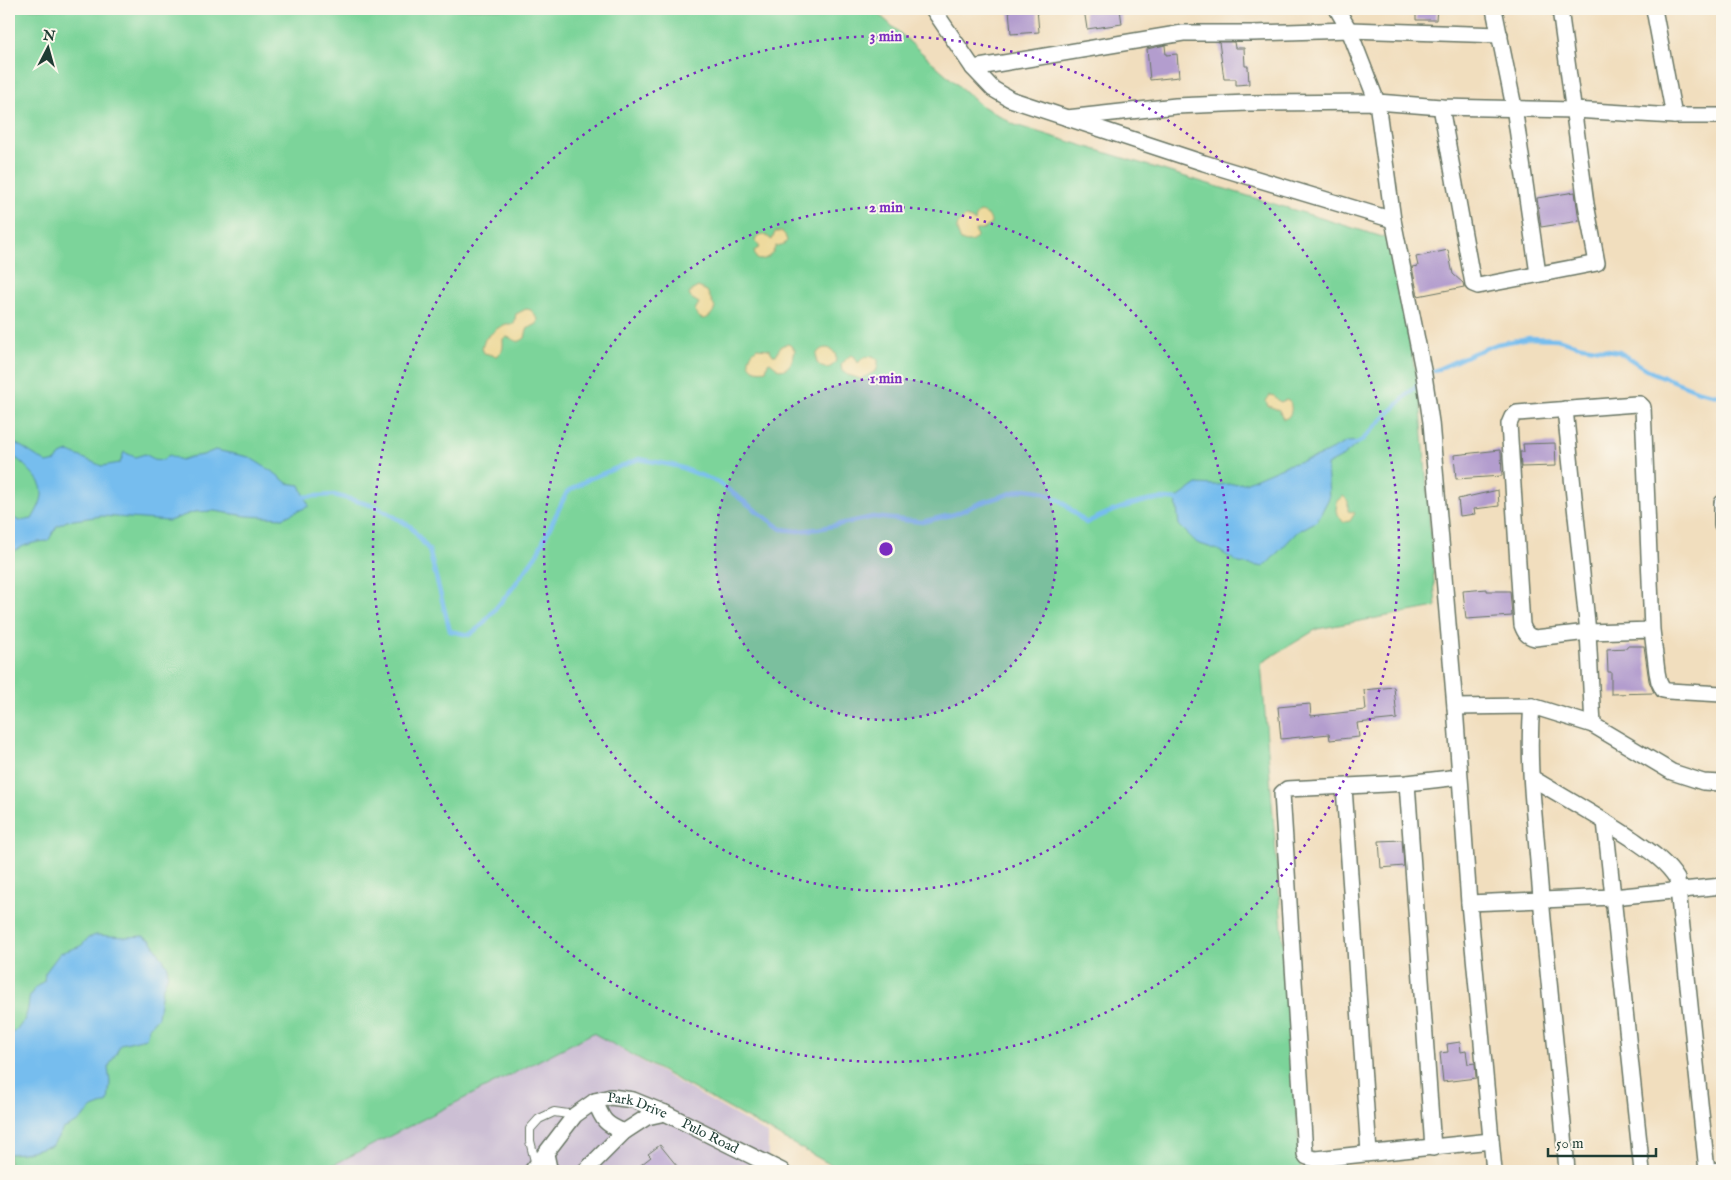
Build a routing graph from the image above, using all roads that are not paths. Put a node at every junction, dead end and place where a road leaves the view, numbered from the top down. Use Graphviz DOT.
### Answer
graph roads {
  1 [pos="933,9"];
  2 [pos="1337,9"];
  3 [pos="1494,9"];
  4 [pos="1560,9"];
  5 [pos="1654,9"];
  6 [pos="1349,30"];
  7 [pos="1500,35"];
  8 [pos="973,68"];
  9 [pos="1377,102"];
  10 [pos="1441,107"];
  11 [pos="1514,107"];
  12 [pos="1574,110"];
  13 [pos="1674,116"];
  14 [pos="1722,116"];
  15 [pos="1067,118"];
  16 [pos="1394,220"];
  17 [pos="1538,274"];
  18 [pos="1565,408"];
  19 [pos="1722,503"];
  20 [pos="1722,525"];
  21 [pos="1652,630"];
  22 [pos="1588,632"];
  23 [pos="1722,694"];
  24 [pos="1532,706"];
  25 [pos="1455,707"];
  26 [pos="1593,725"];
  27 [pos="1460,777"];
  28 [pos="1532,778"];
  29 [pos="1407,783"];
  30 [pos="1722,783"];
  31 [pos="1344,787"];
  32 [pos="1605,821"];
  33 [pos="1722,886"];
  34 [pos="1679,889"];
  35 [pos="1613,897"];
  36 [pos="1541,900"];
  37 [pos="1469,903"];
  38 [pos="595,1101"];
  39 [pos="665,1113"];
  40 [pos="575,1115"];
  41 [pos="624,1132"];
  42 [pos="1491,1141"];
  43 [pos="1432,1148"];
  44 [pos="1369,1154"];
  45 [pos="538,1163"];
  46 [pos="1722,1170"];
  47 [pos="552,1171"];
  48 [pos="585,1171"];
  49 [pos="782,1171"];
  50 [pos="1494,1171"];
  51 [pos="1568,1171"];
  52 [pos="1642,1171"];
  53 [pos="1709,1171"];
  1 -- 8 [label="street"];
  2 -- 6 [label="street"];
  3 -- 7 [label="street"];
  4 -- 12 [label="street"];
  5 -- 13 [label="street"];
  6 -- 7 [label="street"];
  6 -- 8 [label="street"];
  6 -- 9 [label="street"];
  7 -- 11 [label="street"];
  8 -- 15 [label="street"];
  9 -- 10 [label="street"];
  9 -- 15 [label="street"];
  9 -- 16 [label="street"];
  10 -- 11 [label="street"];
  10 -- 17 [label="street"];
  11 -- 12 [label="street"];
  11 -- 17 [label="street"];
  12 -- 13 [label="street"];
  12 -- 17 [label="street"];
  13 -- 14 [label="street"];
  15 -- 16 [label="street"];
  16 -- 25 [label="street"];
  18 -- 21 [label="street"];
  18 -- 22 [label="street"];
  18 -- 22 [label="street"];
  19 -- 20 [label="street"];
  21 -- 22 [label="street"];
  21 -- 23 [label="street"];
  22 -- 26 [label="street"];
  24 -- 25 [label="street"];
  24 -- 26 [label="street"];
  24 -- 28 [label="street"];
  25 -- 27 [label="street"];
  26 -- 30 [label="street"];
  27 -- 29 [label="street"];
  27 -- 37 [label="street"];
  28 -- 32 [label="street"];
  28 -- 36 [label="street"];
  29 -- 31 [label="street"];
  29 -- 43 [label="street"];
  31 -- 44 [label="street"];
  31 -- 44 [label="street"];
  32 -- 34 [label="street"];
  32 -- 35 [label="street"];
  33 -- 34 [label="street"];
  34 -- 35 [label="street"];
  34 -- 53 [label="street"];
  35 -- 36 [label="street"];
  35 -- 52 [label="street"];
  36 -- 37 [label="street"];
  36 -- 51 [label="street"];
  37 -- 42 [label="street"];
  38 -- 39 [label="street, Park Drive"];
  38 -- 40 [label="street, Park Drive"];
  38 -- 41 [label="street, Park Drive"];
  39 -- 41 [label="street, Park Drive"];
  39 -- 49 [label="street, Pulo Road"];
  40 -- 45 [label="street, Park Drive"];
  40 -- 45 [label="lane"];
  41 -- 48 [label="street, Park Drive"];
  42 -- 43 [label="street"];
  42 -- 50 [label="street"];
  43 -- 44 [label="street"];
  45 -- 47 [label="street"];
  46 -- 53 [label="street"];
}
